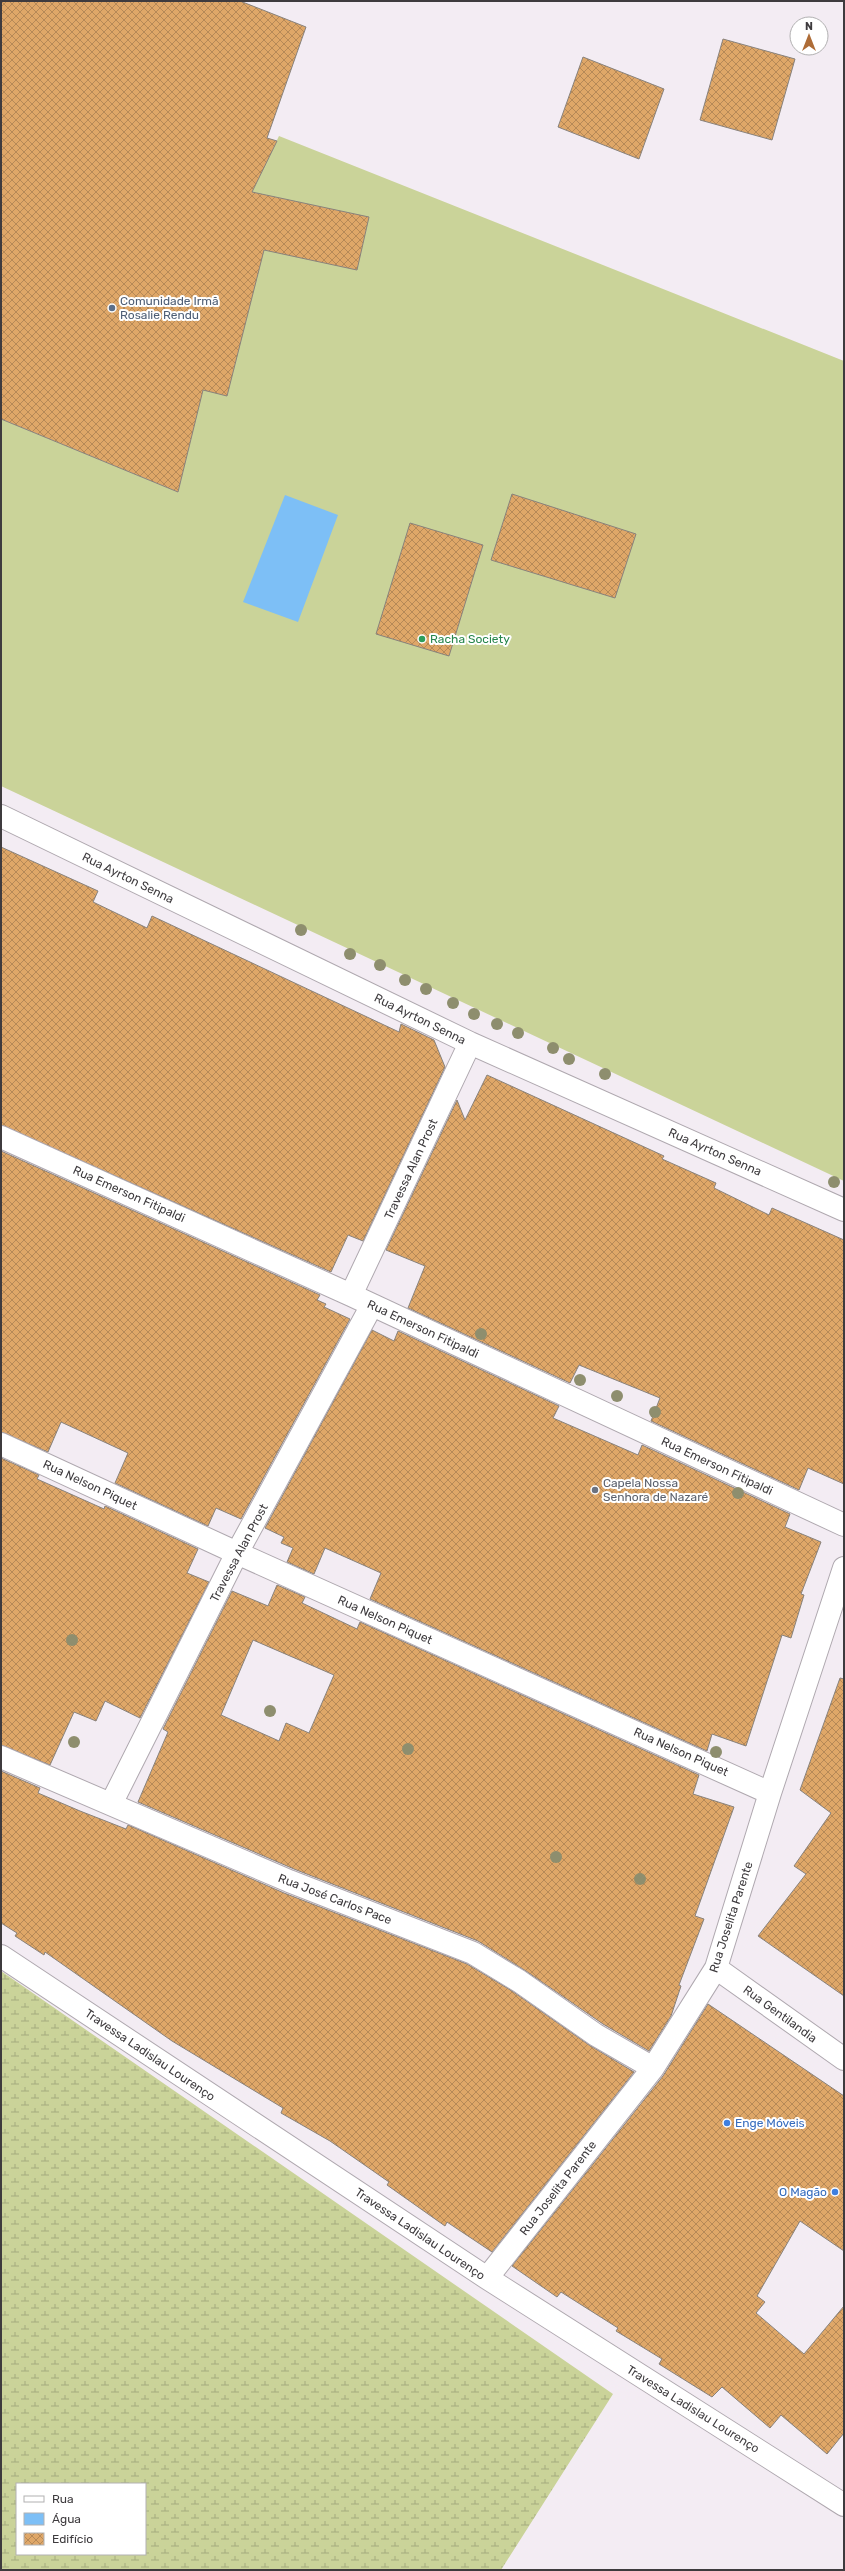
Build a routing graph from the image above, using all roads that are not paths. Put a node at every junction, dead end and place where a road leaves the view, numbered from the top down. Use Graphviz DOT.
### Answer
graph roads {
  1 [pos="1,816"];
  2 [pos="470,1043"];
  3 [pos="1,1137"];
  4 [pos="844,1210"];
  5 [pos="351,1295"];
  6 [pos="372,1304"];
  7 [pos="1,1444"];
  8 [pos="844,1525"];
  9 [pos="237,1553"];
  10 [pos="844,1568"];
  11 [pos="1,1757"];
  12 [pos="770,1793"];
  13 [pos="111,1804"];
  14 [pos="1,1956"];
  15 [pos="716,1968"];
  16 [pos="844,2059"];
  17 [pos="653,2068"];
  18 [pos="487,2278"];
  19 [pos="844,2505"];
  1 -- 2 [label="street, Rua Ayrton Senna"];
  2 -- 4 [label="street, Rua Ayrton Senna"];
  2 -- 5 [label="street, Travessa Alan Prost"];
  3 -- 5 [label="street, Rua Emerson Fitipaldi"];
  5 -- 6 [label="street, Rua Emerson Fitipaldi"];
  6 -- 8 [label="street, Rua Emerson Fitipaldi"];
  6 -- 9 [label="street, Travessa Alan Prost"];
  7 -- 9 [label="street, Rua Nelson Piquet"];
  9 -- 12 [label="street, Rua Nelson Piquet"];
  9 -- 13 [label="street, Travessa Alan Prost"];
  10 -- 12 [label="street, Rua Joselita Parente"];
  11 -- 13 [label="street, Rua José Carlos Pace"];
  12 -- 15 [label="street, Rua Joselita Parente"];
  13 -- 17 [label="street, Rua José Carlos Pace"];
  14 -- 18 [label="street, Travessa Ladislau Lourenço"];
  15 -- 16 [label="street, Rua Gentilandia"];
  15 -- 17 [label="street, Rua Joselita Parente"];
  17 -- 18 [label="street, Rua Joselita Parente"];
  18 -- 19 [label="street, Travessa Ladislau Lourenço"];
}
